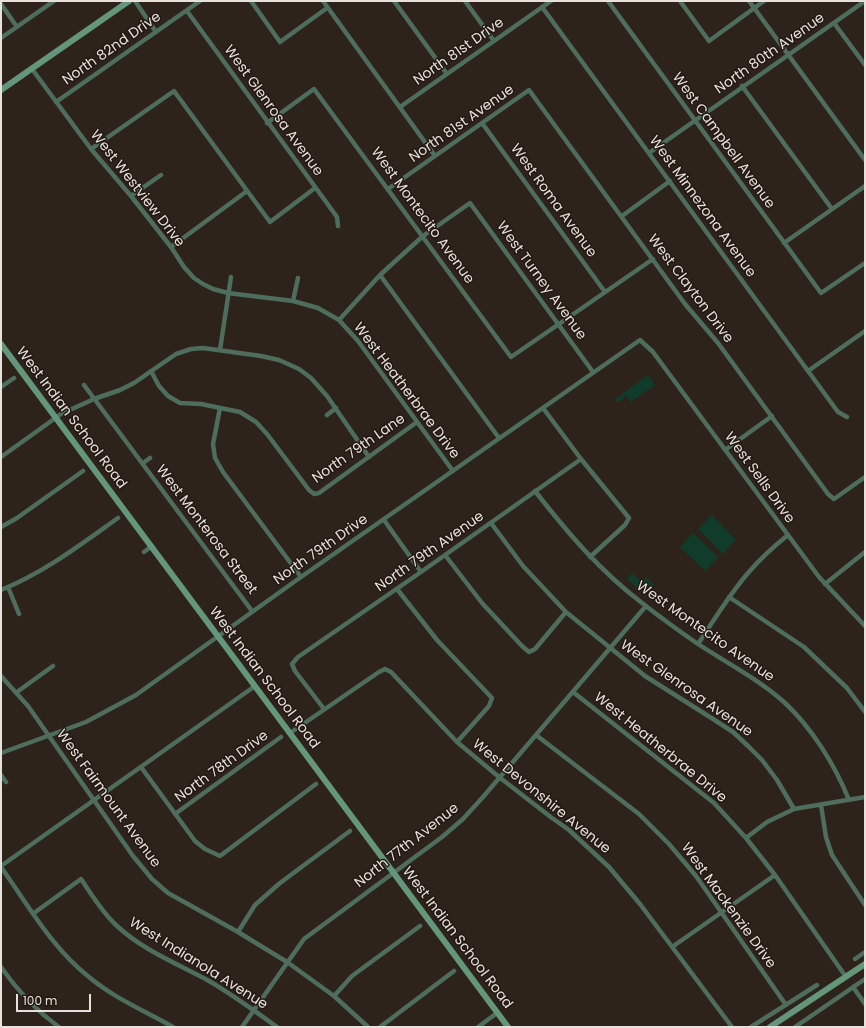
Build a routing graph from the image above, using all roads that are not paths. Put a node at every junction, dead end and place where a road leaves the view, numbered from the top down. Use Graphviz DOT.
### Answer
graph roads {
  1 [pos="54,1"];
  2 [pos="129,1"];
  3 [pos="135,1"];
  4 [pos="200,1"];
  5 [pos="251,1"];
  6 [pos="322,1"];
  7 [pos="394,1"];
  8 [pos="465,1"];
  9 [pos="551,1"];
  10 [pos="608,1"];
  11 [pos="680,1"];
  12 [pos="749,1"];
  13 [pos="764,1"];
  14 [pos="865,1"];
  15 [pos="1,4"];
  16 [pos="542,7"];
  17 [pos="327,8"];
  18 [pos="754,8"];
  19 [pos="187,11"];
  20 [pos="834,23"];
  21 [pos="17,27"];
  22 [pos="156,32"];
  23 [pos="1,38"];
  24 [pos="494,41"];
  25 [pos="788,55"];
  26 [pos="865,65"];
  27 [pos="32,69"];
  28 [pos="447,74"];
  29 [pos="742,86"];
  30 [pos="1,90"];
  31 [pos="529,90"];
  32 [pos="56,102"];
  33 [pos="400,107"];
  34 [pos="695,120"];
  35 [pos="267,122"];
  36 [pos="482,123"];
  37 [pos="91,149"];
  38 [pos="649,153"];
  39 [pos="435,156"];
  40 [pos="865,160"];
  41 [pos="161,175"];
  42 [pos="670,181"];
  43 [pos="865,186"];
  44 [pos="315,188"];
  45 [pos="388,189"];
  46 [pos="247,191"];
  47 [pos="131,196"];
  48 [pos="832,209"];
  49 [pos="622,216"];
  50 [pos="338,226"];
  51 [pos="423,236"];
  52 [pos="784,243"];
  53 [pos="171,247"];
  54 [pos="653,259"];
  55 [pos="865,263"];
  56 [pos="380,275"];
  57 [pos="231,277"];
  58 [pos="298,278"];
  59 [pos="605,292"];
  60 [pos="228,294"];
  61 [pos="293,302"];
  62 [pos="338,320"];
  63 [pos="559,324"];
  64 [pos="865,331"];
  65 [pos="640,340"];
  66 [pos="1,344"];
  67 [pos="220,350"];
  68 [pos="808,370"];
  69 [pos="151,371"];
  70 [pos="593,372"];
  71 [pos="14,378"];
  72 [pos="84,384"];
  73 [pos="1,387"];
  74 [pos="94,398"];
  75 [pos="220,408"];
  76 [pos="336,408"];
  77 [pos="543,408"];
  78 [pos="327,415"];
  79 [pos="772,416"];
  80 [pos="847,417"];
  81 [pos="56,418"];
  82 [pos="417,422"];
  83 [pos="499,438"];
  84 [pos="725,450"];
  85 [pos="1,457"];
  86 [pos="369,457"];
  87 [pos="150,458"];
  88 [pos="581,459"];
  89 [pos="143,463"];
  90 [pos="84,471"];
  91 [pos="452,471"];
  92 [pos="865,477"];
  93 [pos="535,491"];
  94 [pos="118,518"];
  95 [pos="384,520"];
  96 [pos="491,522"];
  97 [pos="1,527"];
  98 [pos="788,535"];
  99 [pos="152,546"];
  100 [pos="144,552"];
  101 [pos="865,552"];
  102 [pos="445,555"];
  103 [pos="590,557"];
  104 [pos="421,572"];
  105 [pos="301,577"];
  106 [pos="825,584"];
  107 [pos="8,587"];
  108 [pos="397,589"];
  109 [pos="1,590"];
  110 [pos="729,597"];
  111 [pos="646,606"];
  112 [pos="252,611"];
  113 [pos="566,612"];
  114 [pos="19,614"];
  115 [pos="865,626"];
  116 [pos="218,637"];
  117 [pos="698,644"];
  118 [pos="609,648"];
  119 [pos="53,666"];
  120 [pos="1,676"];
  121 [pos="255,686"];
  122 [pos="17,692"];
  123 [pos="573,692"];
  124 [pos="324,709"];
  125 [pos="865,712"];
  126 [pos="290,733"];
  127 [pos="536,735"];
  128 [pos="49,736"];
  129 [pos="281,737"];
  130 [pos="457,742"];
  131 [pos="1,753"];
  132 [pos="141,767"];
  133 [pos="1,775"];
  134 [pos="499,777"];
  135 [pos="6,782"];
  136 [pos="316,784"];
  137 [pos="865,797"];
  138 [pos="94,800"];
  139 [pos="849,800"];
  140 [pos="821,805"];
  141 [pos="794,810"];
  142 [pos="174,814"];
  143 [pos="350,831"];
  144 [pos="746,838"];
  145 [pos="1,867"];
  146 [pos="393,872"];
  147 [pos="775,875"];
  148 [pos="865,905"];
  149 [pos="722,912"];
  150 [pos="34,913"];
  151 [pos="420,926"];
  152 [pos="238,932"];
  153 [pos="672,947"];
  154 [pos="865,952"];
  155 [pos="855,959"];
  156 [pos="287,962"];
  157 [pos="865,964"];
  158 [pos="1,967"];
  159 [pos="454,972"];
  160 [pos="846,977"];
  161 [pos="865,979"];
  162 [pos="817,984"];
  163 [pos="853,987"];
  164 [pos="334,996"];
  165 [pos="865,1004"];
  166 [pos="786,1005"];
  167 [pos="254,1010"];
  168 [pos="497,1013"];
  169 [pos="59,1027"];
  170 [pos="173,1027"];
  171 [pos="242,1027"];
  172 [pos="277,1027"];
  173 [pos="368,1027"];
  174 [pos="380,1027"];
  175 [pos="478,1027"];
  176 [pos="508,1027"];
  177 [pos="732,1027"];
  178 [pos="751,1027"];
  179 [pos="770,1027"];
  180 [pos="795,1027"];
  1 -- 21 [label="street"];
  2 -- 27 [label="main road"];
  3 -- 22 [label="street"];
  4 -- 19 [label="street, North 82nd Drive"];
  5 -- 17 [label="street"];
  6 -- 17 [label="street"];
  7 -- 28 [label="street"];
  8 -- 24 [label="street"];
  9 -- 16 [label="street, North 81st Drive"];
  10 -- 34 [label="street, West Campbell Avenue"];
  11 -- 18 [label="street"];
  12 -- 18 [label="street"];
  13 -- 18 [label="street"];
  14 -- 20 [label="street, North 80th Avenue"];
  15 -- 21 [label="street"];
  16 -- 24 [label="street, North 81st Drive"];
  16 -- 38 [label="street, West Minnezona Avenue"];
  17 -- 33 [label="street"];
  18 -- 25 [label="street"];
  19 -- 22 [label="street, North 82nd Drive"];
  19 -- 35 [label="street, West Glenrosa Avenue"];
  20 -- 25 [label="street, North 80th Avenue"];
  20 -- 26 [label="street"];
  21 -- 23 [label="street"];
  22 -- 32 [label="street, North 82nd Drive"];
  24 -- 28 [label="street, North 81st Drive"];
  25 -- 29 [label="street, North 80th Avenue"];
  25 -- 40 [label="street"];
  27 -- 30 [label="main road"];
  27 -- 32 [label="street, West Westview Drive"];
  28 -- 33 [label="street, North 81st Drive"];
  29 -- 34 [label="street, North 80th Avenue"];
  29 -- 48 [label="street"];
  31 -- 36 [label="street, North 81st Avenue"];
  31 -- 49 [label="street, West Clayton Drive"];
  32 -- 37 [label="street, West Westview Drive"];
  33 -- 39 [label="street"];
  34 -- 38 [label="street, North 80th Avenue"];
  34 -- 52 [label="street, West Campbell Avenue"];
  35 -- 44 [label="street, West Glenrosa Avenue"];
  35 -- 45 [label="street, West Montecito Avenue"];
  36 -- 39 [label="street, North 81st Avenue"];
  36 -- 59 [label="street, West Roma Avenue"];
  37 -- 46 [label="street"];
  37 -- 47 [label="street, West Westview Drive"];
  38 -- 42 [label="street, West Minnezona Avenue"];
  39 -- 45 [label="street, North 81st Avenue"];
  41 -- 47 [label="street"];
  42 -- 49 [label="street"];
  42 -- 68 [label="street, West Minnezona Avenue"];
  43 -- 48 [label="street"];
  44 -- 46 [label="street"];
  44 -- 50 [label="street, West Glenrosa Avenue"];
  45 -- 51 [label="street, West Montecito Avenue"];
  46 -- 53 [label="street"];
  47 -- 53 [label="street, West Westview Drive"];
  48 -- 52 [label="street"];
  49 -- 54 [label="street, West Clayton Drive"];
  51 -- 56 [label="street"];
  51 -- 63 [label="street, West Montecito Avenue"];
  51 -- 63 [label="street, West Turney Avenue"];
  52 -- 55 [label="street, West Campbell Avenue"];
  53 -- 60 [label="street, West Westview Drive"];
  54 -- 59 [label="street"];
  54 -- 79 [label="street, West Clayton Drive"];
  56 -- 62 [label="street"];
  56 -- 83 [label="street"];
  57 -- 60 [label="street"];
  58 -- 61 [label="street"];
  59 -- 63 [label="street"];
  60 -- 61 [label="street, West Heatherbrae Drive"];
  60 -- 67 [label="street"];
  61 -- 62 [label="street, West Heatherbrae Drive"];
  62 -- 82 [label="street, West Heatherbrae Drive"];
  63 -- 70 [label="street, West Turney Avenue"];
  64 -- 68 [label="street"];
  65 -- 70 [label="street, North 79th Drive"];
  65 -- 84 [label="street, West Sells Drive"];
  66 -- 81 [label="main road, West Indian School Road"];
  67 -- 69 [label="street"];
  67 -- 76 [label="street"];
  68 -- 80 [label="street, West Minnezona Avenue"];
  69 -- 74 [label="street"];
  69 -- 75 [label="street"];
  70 -- 77 [label="street, North 79th Drive"];
  71 -- 73 [label="street"];
  72 -- 74 [label="street, West Monterosa Street"];
  74 -- 81 [label="street"];
  74 -- 89 [label="street, West Monterosa Street"];
  75 -- 86 [label="street, North 79th Lane"];
  75 -- 105 [label="street"];
  76 -- 78 [label="street"];
  76 -- 86 [label="street"];
  77 -- 83 [label="street, North 79th Drive"];
  77 -- 88 [label="street"];
  79 -- 84 [label="street"];
  79 -- 92 [label="street, West Clayton Drive"];
  81 -- 85 [label="street"];
  81 -- 99 [label="main road, West Indian School Road"];
  82 -- 86 [label="street, North 79th Lane"];
  82 -- 91 [label="street, West Heatherbrae Drive"];
  83 -- 91 [label="street, North 79th Drive"];
  84 -- 98 [label="street, West Sells Drive"];
  87 -- 89 [label="street, West Monterosa Street"];
  88 -- 93 [label="street, North 79th Avenue"];
  88 -- 103 [label="street"];
  89 -- 112 [label="street, West Monterosa Street"];
  90 -- 97 [label="street"];
  91 -- 95 [label="street, North 79th Drive"];
  93 -- 96 [label="street, North 79th Avenue"];
  93 -- 103 [label="street, West Montecito Avenue"];
  94 -- 107 [label="street"];
  95 -- 104 [label="street"];
  95 -- 105 [label="street, North 79th Drive"];
  96 -- 102 [label="street, North 79th Avenue"];
  96 -- 113 [label="street, West Glenrosa Avenue"];
  98 -- 106 [label="street, West Sells Drive"];
  98 -- 110 [label="street"];
  99 -- 100 [label="street"];
  99 -- 116 [label="main road, West Indian School Road"];
  101 -- 106 [label="street"];
  102 -- 104 [label="street, North 79th Avenue"];
  102 -- 113 [label="street"];
  103 -- 111 [label="street, West Montecito Avenue"];
  104 -- 108 [label="street, North 79th Avenue"];
  105 -- 112 [label="street, North 79th Drive"];
  106 -- 115 [label="street, West Sells Drive"];
  107 -- 109 [label="street"];
  107 -- 114 [label="street"];
  108 -- 124 [label="street, North 79th Avenue"];
  108 -- 130 [label="street"];
  110 -- 117 [label="street"];
  110 -- 125 [label="street"];
  111 -- 117 [label="street, West Montecito Avenue"];
  111 -- 118 [label="street, North 77th Avenue"];
  112 -- 116 [label="street, North 79th Drive"];
  113 -- 118 [label="street, West Glenrosa Avenue"];
  116 -- 121 [label="main road, West Indian School Road"];
  116 -- 128 [label="street, North 79th Drive"];
  117 -- 139 [label="street, West Montecito Avenue"];
  118 -- 123 [label="street, North 77th Avenue"];
  118 -- 141 [label="street, West Glenrosa Avenue"];
  119 -- 122 [label="street"];
  120 -- 122 [label="street, West Fairmount Avenue"];
  121 -- 126 [label="main road, West Indian School Road"];
  121 -- 132 [label="street"];
  122 -- 128 [label="street, West Fairmount Avenue"];
  123 -- 127 [label="street, North 77th Avenue"];
  123 -- 144 [label="street, West Heatherbrae Drive"];
  124 -- 126 [label="street"];
  124 -- 130 [label="street, West Devonshire Avenue"];
  126 -- 146 [label="main road, West Indian School Road"];
  127 -- 134 [label="street, North 77th Avenue"];
  127 -- 149 [label="street, West Mackenzie Drive"];
  128 -- 131 [label="street, North 79th Drive"];
  128 -- 138 [label="street, West Fairmount Avenue"];
  129 -- 142 [label="street, North 78th Drive"];
  130 -- 134 [label="street, West Devonshire Avenue"];
  132 -- 138 [label="street"];
  132 -- 142 [label="street"];
  133 -- 135 [label="street"];
  134 -- 146 [label="street, North 77th Avenue"];
  134 -- 153 [label="street, West Devonshire Avenue"];
  136 -- 142 [label="street"];
  137 -- 139 [label="street"];
  138 -- 145 [label="street"];
  138 -- 152 [label="street, West Fairmount Avenue"];
  139 -- 140 [label="street"];
  140 -- 141 [label="street"];
  140 -- 148 [label="street"];
  141 -- 144 [label="street"];
  143 -- 152 [label="street"];
  144 -- 147 [label="street, West Heatherbrae Drive"];
  145 -- 150 [label="street"];
  146 -- 156 [label="street, North 77th Avenue"];
  146 -- 168 [label="main road, West Indian School Road"];
  147 -- 149 [label="street"];
  147 -- 160 [label="street, West Heatherbrae Drive"];
  149 -- 153 [label="street"];
  149 -- 166 [label="street, West Mackenzie Drive"];
  150 -- 167 [label="street, West Indianola Avenue"];
  150 -- 170 [label="street"];
  151 -- 164 [label="street"];
  152 -- 156 [label="street, West Fairmount Avenue"];
  153 -- 177 [label="street, West Devonshire Avenue"];
  154 -- 155 [label="street"];
  156 -- 164 [label="street, West Fairmount Avenue"];
  156 -- 167 [label="street, North 77th Avenue"];
  157 -- 160 [label="main road"];
  158 -- 169 [label="street"];
  159 -- 174 [label="street"];
  160 -- 179 [label="main road"];
  161 -- 163 [label="street"];
  162 -- 166 [label="street"];
  163 -- 165 [label="street"];
  163 -- 180 [label="street"];
  164 -- 173 [label="street, West Fairmount Avenue"];
  166 -- 178 [label="street"];
  167 -- 171 [label="street, North 77th Avenue"];
  167 -- 172 [label="street, West Indianola Avenue"];
  168 -- 175 [label="street"];
  168 -- 176 [label="main road, West Indian School Road"];
}
